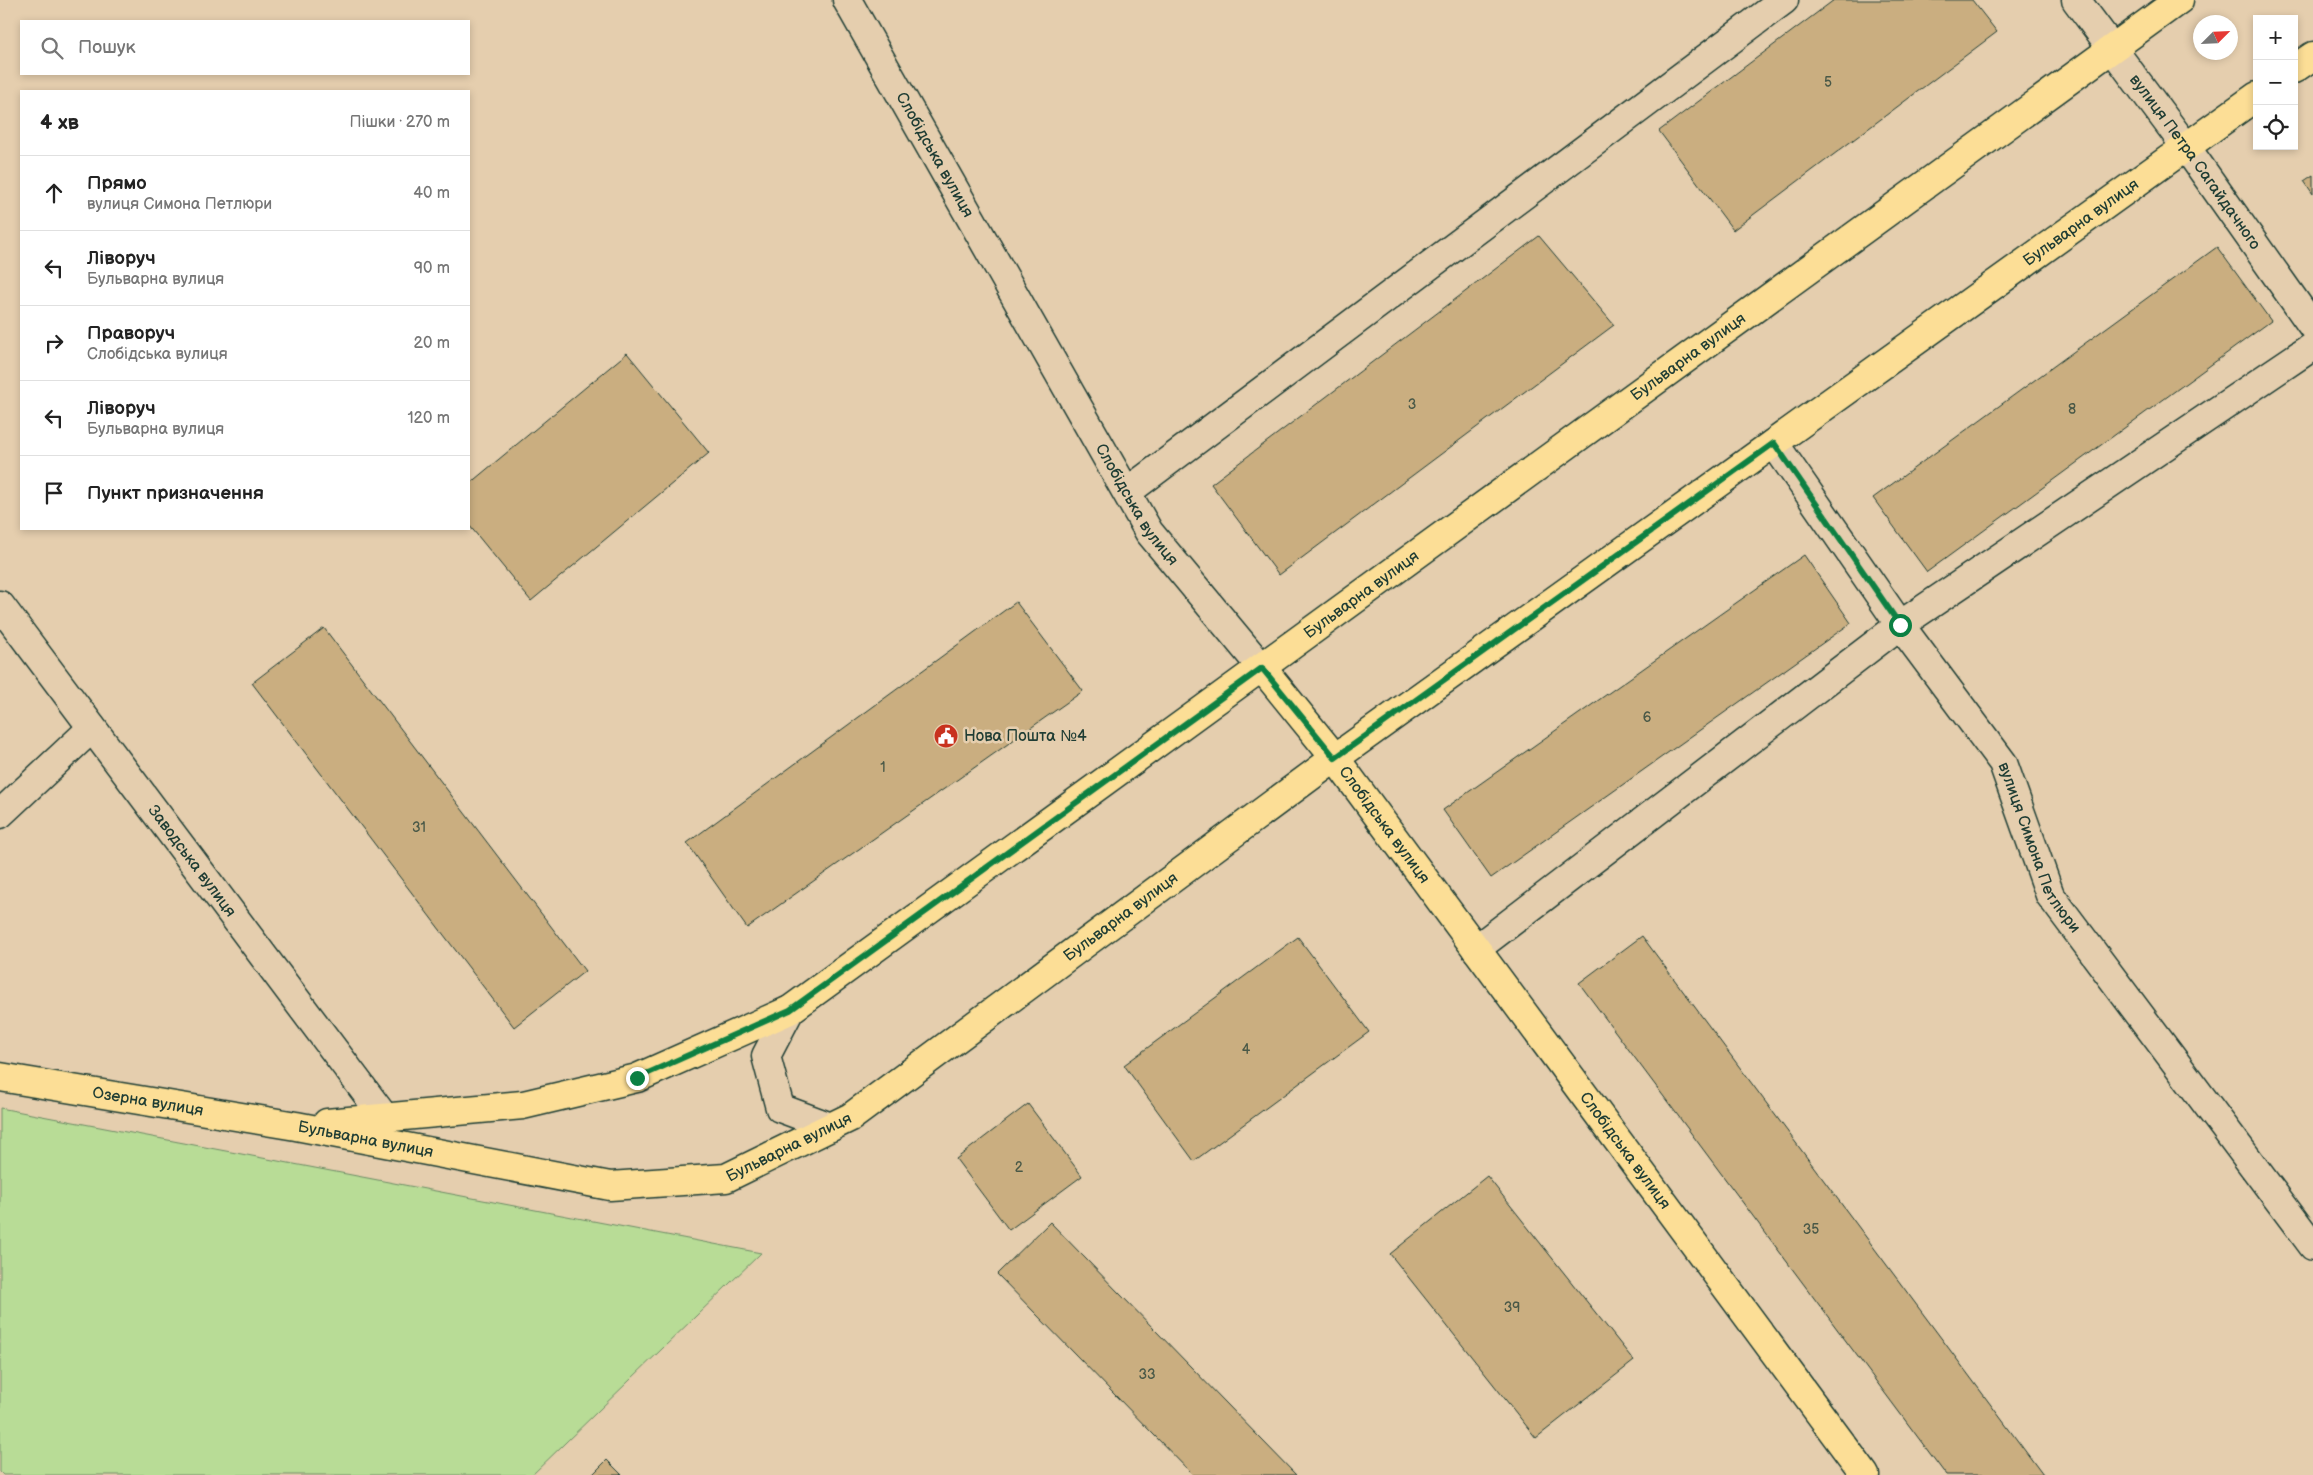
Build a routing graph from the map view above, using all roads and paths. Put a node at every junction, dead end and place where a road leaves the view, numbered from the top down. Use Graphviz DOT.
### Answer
graph roads {
  1 [pos="847,0"];
  2 [pos="1784,0"];
  3 [pos="2076,0"];
  4 [pos="2180,0"];
  5 [pos="2112,49"];
  6 [pos="2313,56"];
  7 [pos="2298,66"];
  8 [pos="2253,99"];
  9 [pos="2186,147"];
  10 [pos="2313,327"];
  11 [pos="2313,346"];
  12 [pos="1774,443"];
  13 [pos="1127,492"];
  14 [pos="0,604"];
  15 [pos="1900,625"];
  16 [pos="1262,668"];
  17 [pos="92,728"];
  18 [pos="1335,758"];
  19 [pos="0,814"];
  20 [pos="1476,948"];
  21 [pos="790,1010"];
  22 [pos="0,1077"];
  23 [pos="384,1118"];
  24 [pos="296,1126"];
  25 [pos="831,1127"];
  26 [pos="2313,1246"];
  27 [pos="1865,1475"];
  1 -- 13 [label="street, Слобідська вулиця"];
  2 -- 13 [label="street"];
  3 -- 5 [label="street, вулиця Петра Сагайдачного"];
  4 -- 5 [label="main road, Бульварна вулиця"];
  5 -- 9 [label="street, вулиця Петра Сагайдачного"];
  5 -- 16 [label="main road, Бульварна вулиця"];
  6 -- 7 [label="main road"];
  8 -- 9 [label="main road, Бульварна вулиця"];
  9 -- 10 [label="street, вулиця Петра Сагайдачного"];
  9 -- 12 [label="main road, Бульварна вулиця"];
  11 -- 15 [label="street"];
  12 -- 15 [label="street, вулиця Симона Петлюри"];
  12 -- 18 [label="main road, Бульварна вулиця"];
  13 -- 16 [label="street, Слобідська вулиця"];
  14 -- 17 [label="street, Заводська вулиця"];
  15 -- 20 [label="street"];
  15 -- 26 [label="street, вулиця Симона Петлюри"];
  16 -- 18 [label="main road, Слобідська вулиця"];
  16 -- 21 [label="main road, Бульварна вулиця"];
  17 -- 19 [label="street"];
  17 -- 23 [label="street, Заводська вулиця"];
  18 -- 20 [label="main road, Слобідська вулиця"];
  18 -- 25 [label="main road, Бульварна вулиця"];
  20 -- 27 [label="main road, Слобідська вулиця"];
  21 -- 23 [label="main road, Бульварна вулиця"];
  21 -- 25 [label="street"];
  22 -- 24 [label="main road, Озерна вулиця"];
  23 -- 24 [label="main road, Бульварна вулиця"];
  24 -- 25 [label="main road, Бульварна вулиця"];
}
